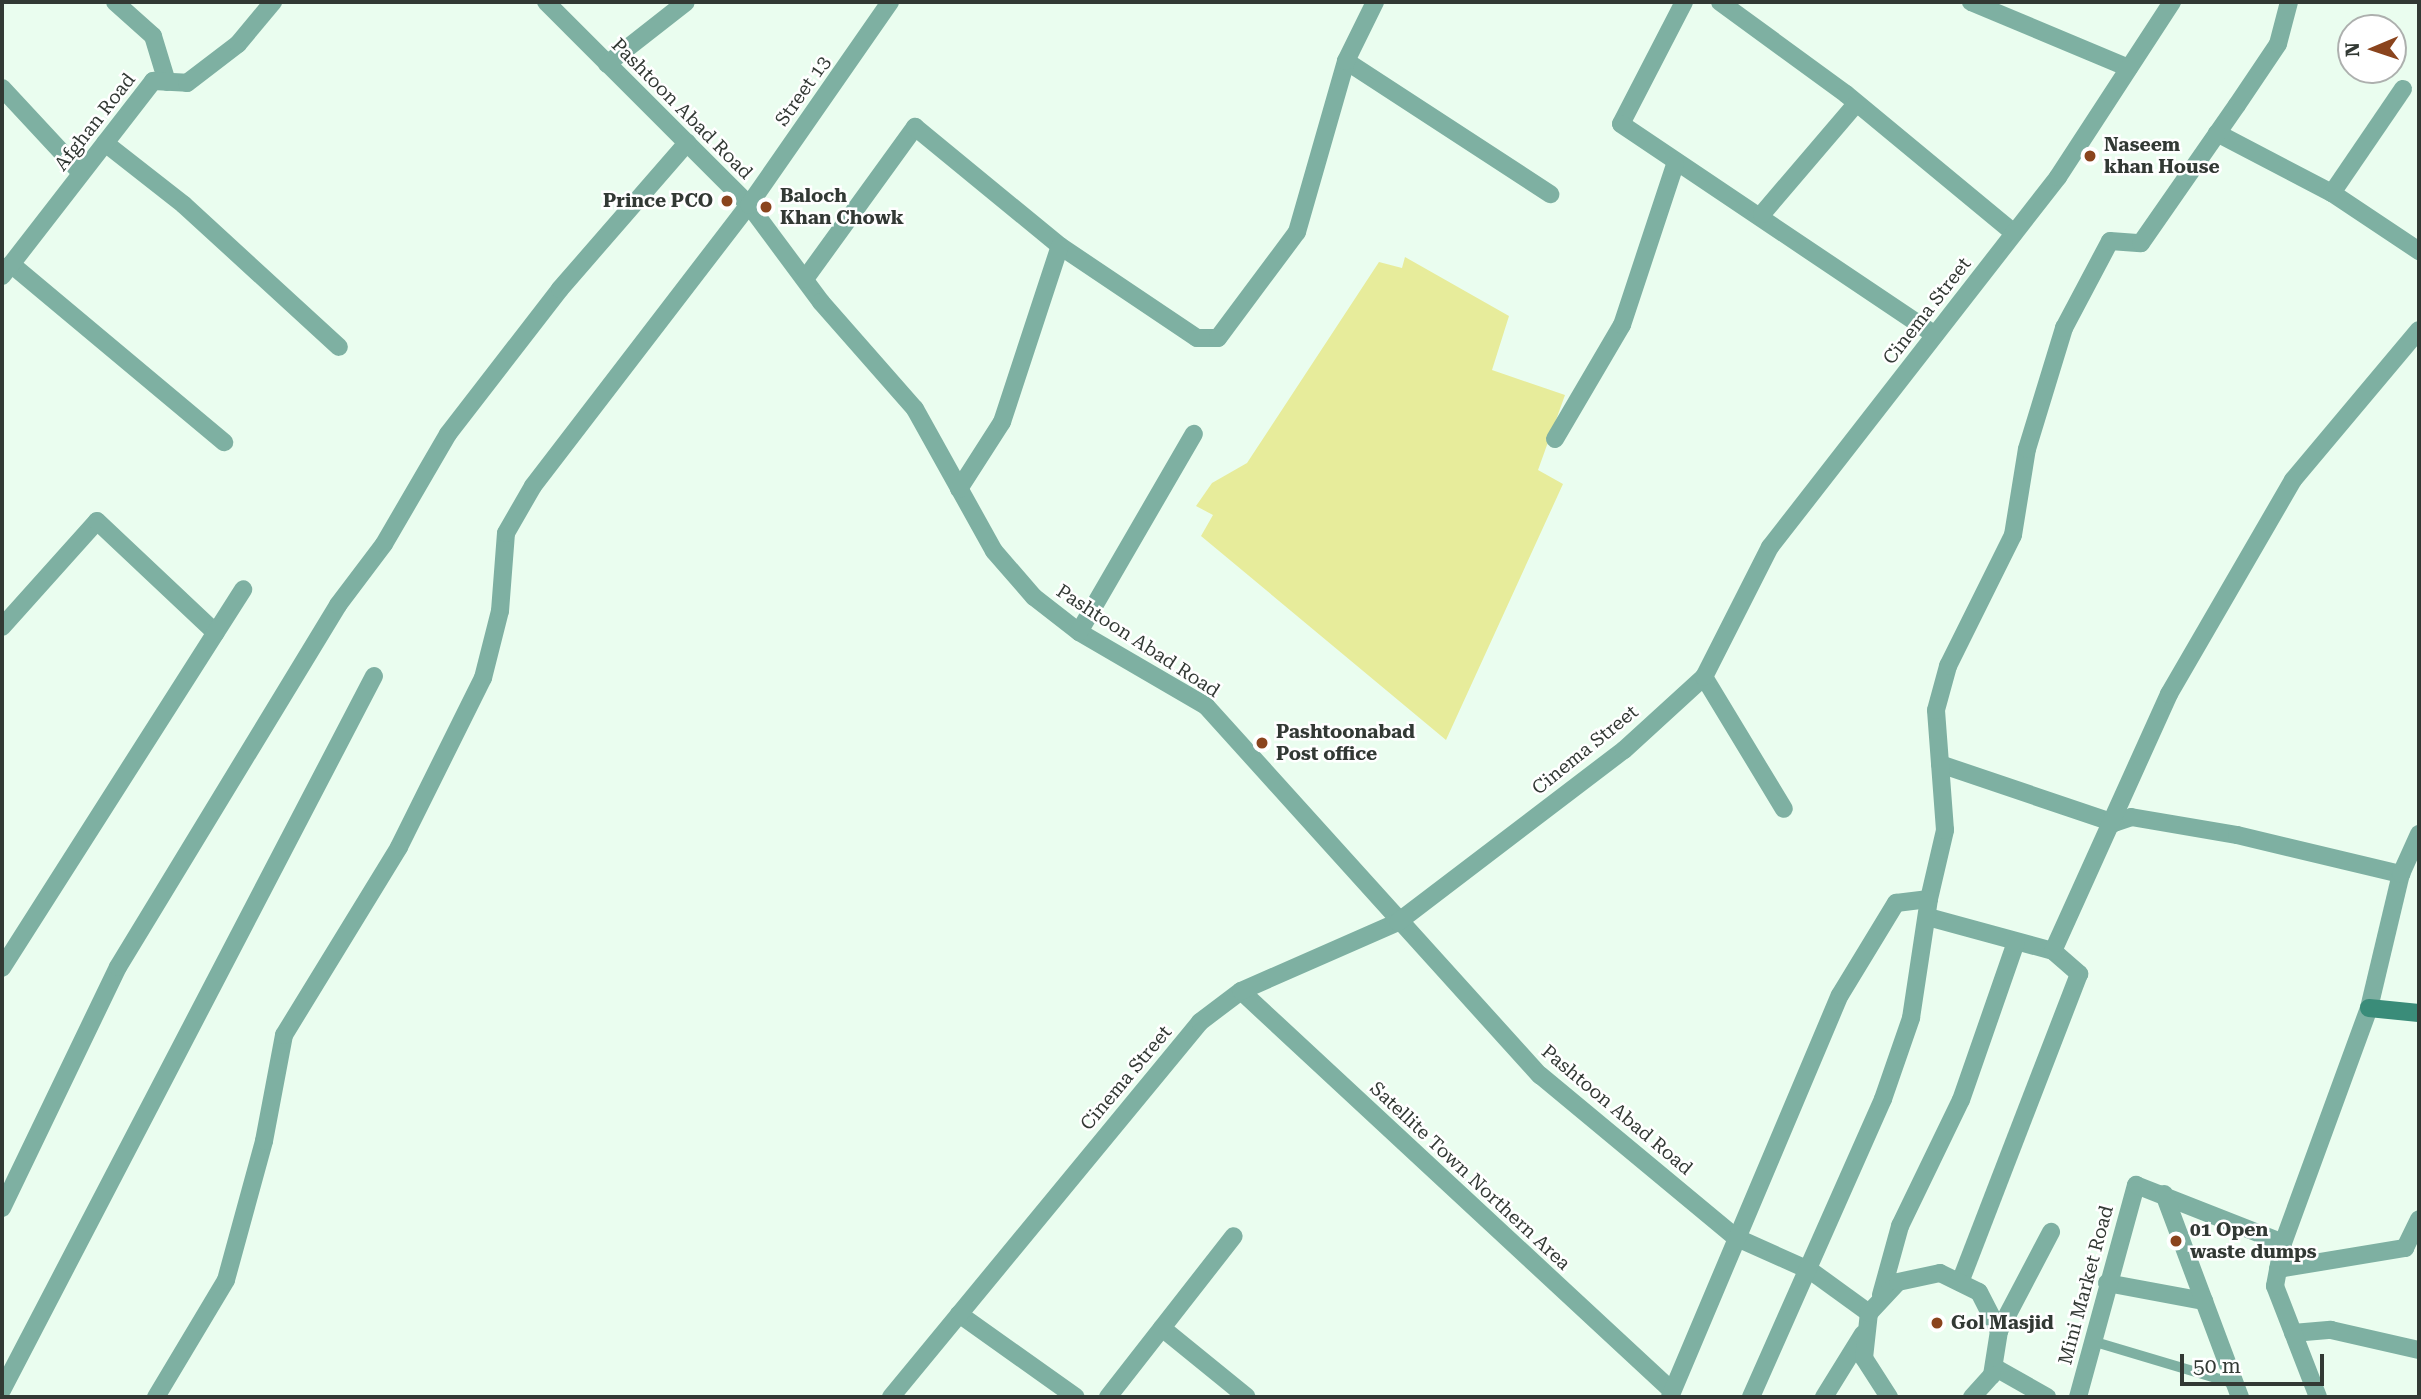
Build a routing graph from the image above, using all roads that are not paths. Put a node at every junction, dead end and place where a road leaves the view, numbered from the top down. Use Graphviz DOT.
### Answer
graph roads {
  1 [pos="115,2"];
  2 [pos="546,2"];
  3 [pos="686,2"];
  4 [pos="890,2"];
  5 [pos="1375,2"];
  6 [pos="1685,2"];
  7 [pos="1720,2"];
  8 [pos="2172,2"];
  9 [pos="2289,2"];
  10 [pos="1978,3"];
  11 [pos="264,5"];
  12 [pos="1346,61"];
  13 [pos="607,64"];
  14 [pos="2129,68"];
  15 [pos="167,82"];
  16 [pos="2,88"];
  17 [pos="2403,89"];
  18 [pos="1856,106"];
  19 [pos="2217,133"];
  20 [pos="105,143"];
  21 [pos="687,143"];
  22 [pos="1675,165"];
  23 [pos="82,173"];
  24 [pos="2332,193"];
  25 [pos="1550,194"];
  26 [pos="749,205"];
  27 [pos="1762,214"];
  28 [pos="2014,233"];
  29 [pos="1060,246"];
  30 [pos="2419,251"];
  31 [pos="6,270"];
  32 [pos="805,279"];
  33 [pos="2419,330"];
  34 [pos="1935,335"];
  35 [pos="339,347"];
  36 [pos="1194,435"];
  37 [pos="1555,439"];
  38 [pos="224,442"];
  39 [pos="958,489"];
  40 [pos="243,589"];
  41 [pos="2,627"];
  42 [pos="1079,632"];
  43 [pos="216,633"];
  44 [pos="374,676"];
  45 [pos="1704,677"];
  46 [pos="1940,764"];
  47 [pos="1784,809"];
  48 [pos="2115,822"];
  49 [pos="2419,834"];
  50 [pos="2401,874"];
  51 [pos="1929,908"];
  52 [pos="1398,922"];
  53 [pos="2016,942"];
  54 [pos="2053,951"];
  55 [pos="2,968"];
  56 [pos="1241,991"];
  57 [pos="2369,1008"];
  58 [pos="2419,1013"];
  59 [pos="2164,1194"];
  60 [pos="2,1208"];
  61 [pos="2419,1219"];
  62 [pos="2051,1233"];
  63 [pos="1234,1236"];
  64 [pos="1735,1237"];
  65 [pos="2283,1243"];
  66 [pos="2278,1269"];
  67 [pos="1811,1270"];
  68 [pos="1961,1280"];
  69 [pos="2107,1283"];
  70 [pos="1881,1295"];
  71 [pos="2204,1301"];
  72 [pos="1869,1313"];
  73 [pos="959,1314"];
  74 [pos="1162,1328"];
  75 [pos="1999,1331"];
  76 [pos="2293,1333"];
  77 [pos="1863,1334"];
  78 [pos="2092,1341"];
  79 [pos="2419,1350"];
  80 [pos="1994,1367"];
  81 [pos="2,1390"];
  82 [pos="2238,1391"];
  83 [pos="1671,1394"];
  84 [pos="156,1397"];
  85 [pos="891,1397"];
  86 [pos="1076,1397"];
  87 [pos="1108,1397"];
  88 [pos="1247,1397"];
  89 [pos="1751,1397"];
  90 [pos="1824,1397"];
  91 [pos="1889,1397"];
  92 [pos="1972,1397"];
  93 [pos="2047,1397"];
  94 [pos="2078,1397"];
  95 [pos="2318,1397"];
  1 -- 15 [label="street"];
  2 -- 13 [label="street, Pashtoon Abad Road"];
  3 -- 13 [label="street"];
  4 -- 26 [label="street, Street 13"];
  5 -- 12 [label="street"];
  6 -- 22 [label="street"];
  7 -- 18 [label="street"];
  8 -- 14 [label="street, Cinema Street"];
  9 -- 19 [label="street"];
  10 -- 14 [label="street"];
  11 -- 15 [label="street, Afghan Road"];
  12 -- 25 [label="street"];
  12 -- 29 [label="street"];
  13 -- 21 [label="street, Pashtoon Abad Road"];
  14 -- 28 [label="street, Cinema Street"];
  15 -- 20 [label="street, Afghan Road"];
  16 -- 23 [label="street"];
  17 -- 24 [label="street"];
  18 -- 27 [label="street"];
  18 -- 28 [label="street"];
  19 -- 24 [label="street"];
  19 -- 46 [label="street"];
  20 -- 23 [label="street, Afghan Road"];
  20 -- 35 [label="street"];
  21 -- 26 [label="street, Pashtoon Abad Road"];
  21 -- 60 [label="street"];
  22 -- 27 [label="street"];
  22 -- 37 [label="street"];
  23 -- 31 [label="street, Afghan Road"];
  24 -- 30 [label="street"];
  26 -- 32 [label="street, Pashtoon Abad Road"];
  26 -- 84 [label="street, Street 13"];
  27 -- 34 [label="street"];
  28 -- 34 [label="street, Cinema Street"];
  29 -- 32 [label="street"];
  29 -- 39 [label="street"];
  31 -- 38 [label="street"];
  32 -- 39 [label="street, Pashtoon Abad Road"];
  33 -- 48 [label="street"];
  34 -- 45 [label="street, Cinema Street"];
  36 -- 42 [label="street"];
  39 -- 42 [label="street, Pashtoon Abad Road"];
  40 -- 43 [label="street"];
  41 -- 43 [label="street"];
  42 -- 52 [label="street, Pashtoon Abad Road"];
  43 -- 55 [label="street"];
  44 -- 81 [label="street"];
  45 -- 47 [label="street"];
  45 -- 52 [label="street, Cinema Street"];
  46 -- 48 [label="street"];
  46 -- 51 [label="street"];
  48 -- 50 [label="street"];
  48 -- 54 [label="street"];
  49 -- 50 [label="street"];
  50 -- 57 [label="street"];
  51 -- 53 [label="street"];
  51 -- 64 [label="street"];
  51 -- 67 [label="street"];
  52 -- 56 [label="street, Cinema Street"];
  52 -- 64 [label="street, Pashtoon Abad Road"];
  53 -- 54 [label="street"];
  53 -- 70 [label="street"];
  54 -- 68 [label="street"];
  56 -- 73 [label="street, Cinema Street"];
  56 -- 83 [label="street, Satellite Town Northern Area"];
  57 -- 58 [label="main road"];
  57 -- 65 [label="street"];
  59 -- 65 [label="street"];
  59 -- 69 [label="street, Mini Market Road"];
  59 -- 71 [label="street"];
  61 -- 66 [label="street"];
  62 -- 75 [label="street"];
  63 -- 74 [label="street"];
  64 -- 67 [label="street, Pashtoon Abad Road"];
  64 -- 83 [label="street"];
  65 -- 66 [label="street"];
  66 -- 76 [label="street"];
  67 -- 72 [label="street, Pashtoon Abad Road"];
  67 -- 89 [label="street"];
  68 -- 70 [label="street"];
  68 -- 75 [label="street"];
  69 -- 71 [label="street"];
  69 -- 78 [label="street, Mini Market Road"];
  70 -- 72 [label="street"];
  71 -- 82 [label="street"];
  72 -- 77 [label="street"];
  73 -- 85 [label="street, Cinema Street"];
  73 -- 86 [label="street"];
  74 -- 87 [label="street"];
  74 -- 88 [label="street"];
  75 -- 80 [label="street"];
  76 -- 79 [label="street"];
  76 -- 95 [label="street"];
  77 -- 90 [label="street"];
  77 -- 91 [label="street"];
  78 -- 82 [label="lane"];
  78 -- 94 [label="street, Mini Market Road"];
  80 -- 92 [label="street"];
  80 -- 93 [label="street"];
}
